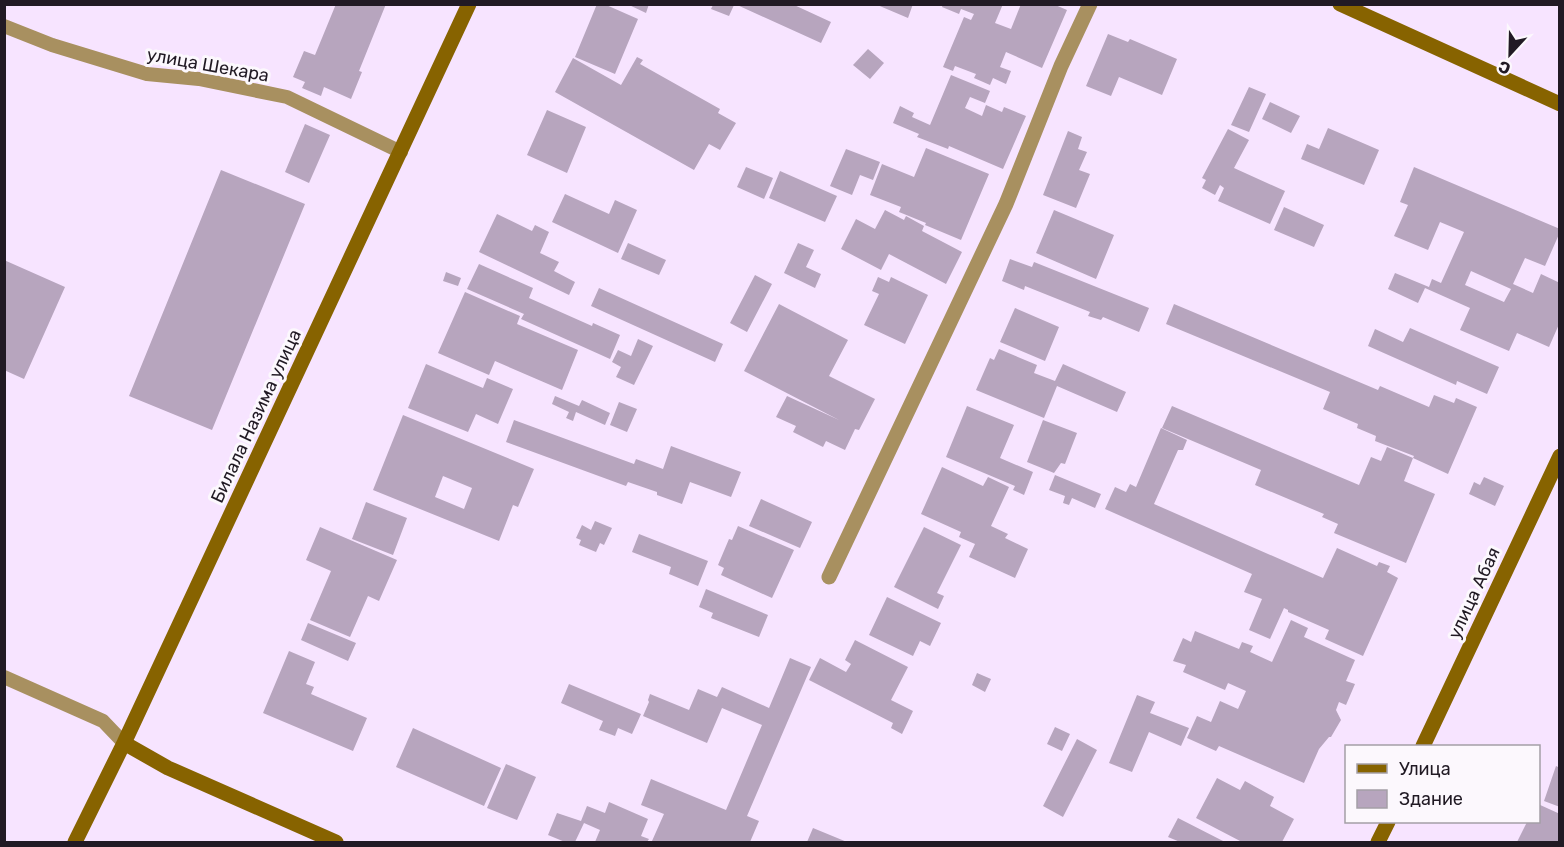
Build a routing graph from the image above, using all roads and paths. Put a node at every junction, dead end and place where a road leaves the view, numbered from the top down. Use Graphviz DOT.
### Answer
graph roads {
  1 [pos="470,4"];
  2 [pos="1090,4"];
  3 [pos="1340,4"];
  4 [pos="4,26"];
  5 [pos="1560,104"];
  6 [pos="401,152"];
  7 [pos="1560,456"];
  8 [pos="829,577"];
  9 [pos="4,677"];
  10 [pos="124,743"];
  11 [pos="1424,745"];
  12 [pos="1388,823"];
  13 [pos="75,843"];
  14 [pos="336,843"];
  15 [pos="1378,843"];
  1 -- 6 [label="street, Билала Назима улица"];
  2 -- 8 [label="street"];
  3 -- 5 [label="street"];
  4 -- 6 [label="lane, улица Шекара"];
  6 -- 10 [label="street, Билала Назима улица"];
  7 -- 11 [label="street, улица Абая"];
  9 -- 10 [label="lane"];
  10 -- 13 [label="street, Билала Назима улица"];
  10 -- 14 [label="street"];
  12 -- 15 [label="street"];
}
